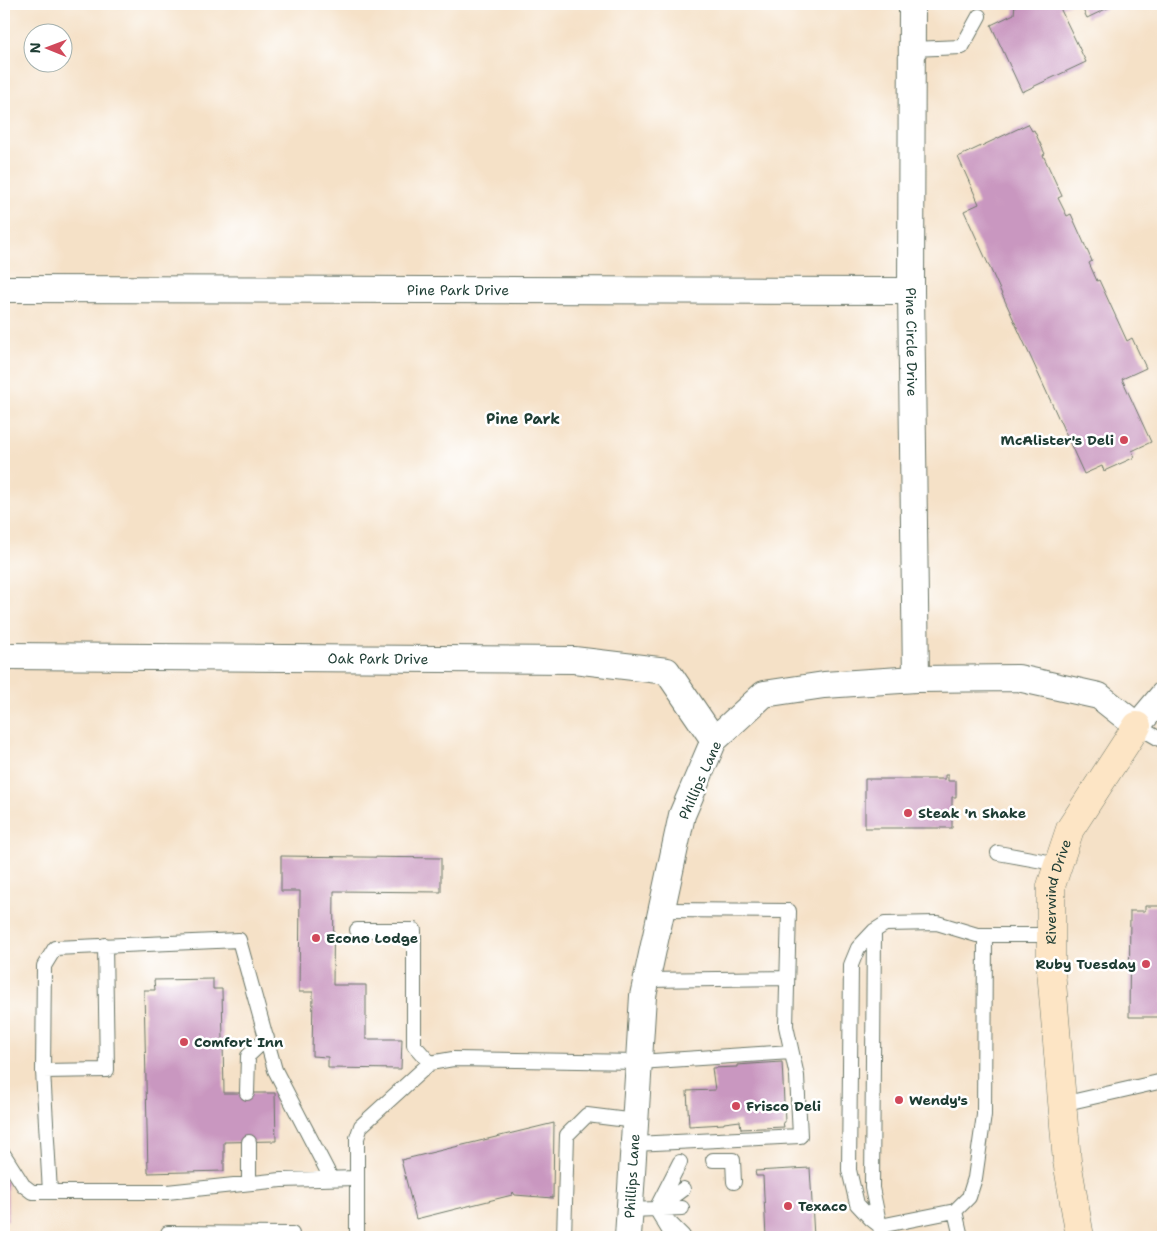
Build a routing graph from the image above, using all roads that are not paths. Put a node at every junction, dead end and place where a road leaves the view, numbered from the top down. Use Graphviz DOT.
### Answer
graph roads {
  1 [pos="912,4"];
  2 [pos="979,16"];
  3 [pos="912,49"];
  4 [pos="4,289"];
  5 [pos="910,291"];
  6 [pos="4,656"];
  7 [pos="916,679"];
  8 [pos="1163,695"];
  9 [pos="1138,726"];
  10 [pos="714,740"];
  11 [pos="1163,741"];
  12 [pos="998,854"];
  13 [pos="1059,864"];
  14 [pos="661,910"];
  15 [pos="357,930"];
  16 [pos="874,932"];
  17 [pos="1052,934"];
  18 [pos="985,935"];
  19 [pos="105,945"];
  20 [pos="787,978"];
  21 [pos="646,980"];
  22 [pos="266,1038"];
  23 [pos="790,1052"];
  24 [pos="639,1062"];
  25 [pos="430,1063"];
  26 [pos="44,1071"];
  27 [pos="1163,1081"];
  28 [pos="247,1093"];
  29 [pos="1062,1104"];
  30 [pos="634,1132"];
  31 [pos="249,1142"];
  32 [pos="4,1155"];
  33 [pos="713,1160"];
  34 [pos="680,1162"];
  35 [pos="331,1178"];
  36 [pos="357,1178"];
  37 [pos="734,1182"];
  38 [pos="248,1183"];
  39 [pos="683,1189"];
  40 [pos="50,1192"];
  41 [pos="682,1208"];
  42 [pos="656,1209"];
  43 [pos="630,1210"];
  44 [pos="955,1211"];
  45 [pos="881,1232"];
  46 [pos="168,1237"];
  47 [pos="292,1237"];
  48 [pos="357,1237"];
  49 [pos="564,1237"];
  50 [pos="628,1237"];
  51 [pos="678,1237"];
  52 [pos="961,1237"];
  53 [pos="1080,1237"];
  1 -- 3 [label="street, Pine Circle Drive"];
  2 -- 3 [label="lane"];
  3 -- 5 [label="street, Pine Circle Drive"];
  4 -- 5 [label="street, Pine Park Drive"];
  5 -- 7 [label="street, Pine Circle Drive"];
  6 -- 10 [label="street, Oak Park Drive"];
  7 -- 9 [label="street, Phillips Lane"];
  7 -- 10 [label="street, Phillips Lane"];
  8 -- 9 [label="street, Riverwind Drive"];
  9 -- 11 [label="lane"];
  9 -- 13 [label="street, Riverwind Drive"];
  10 -- 14 [label="street, Phillips Lane"];
  12 -- 13 [label="lane"];
  13 -- 17 [label="street, Riverwind Drive"];
  14 -- 20 [label="lane"];
  14 -- 21 [label="street, Phillips Lane"];
  15 -- 25 [label="lane"];
  16 -- 18 [label="lane"];
  16 -- 45 [label="lane"];
  16 -- 45 [label="lane"];
  17 -- 18 [label="lane"];
  17 -- 29 [label="street, Riverwind Drive"];
  18 -- 44 [label="lane"];
  19 -- 22 [label="lane"];
  19 -- 26 [label="lane"];
  19 -- 26 [label="lane"];
  20 -- 21 [label="lane"];
  20 -- 23 [label="lane"];
  21 -- 24 [label="street, Phillips Lane"];
  22 -- 28 [label="lane"];
  22 -- 35 [label="lane"];
  23 -- 24 [label="lane"];
  23 -- 30 [label="lane"];
  24 -- 25 [label="lane"];
  24 -- 30 [label="street, Phillips Lane"];
  25 -- 36 [label="lane"];
  26 -- 40 [label="lane"];
  27 -- 29 [label="lane"];
  29 -- 53 [label="street, Riverwind Drive"];
  30 -- 43 [label="street, Phillips Lane"];
  30 -- 49 [label="lane"];
  31 -- 38 [label="lane"];
  32 -- 40 [label="lane"];
  33 -- 37 [label="lane"];
  34 -- 42 [label="lane"];
  35 -- 36 [label="lane"];
  35 -- 38 [label="lane"];
  36 -- 48 [label="lane"];
  38 -- 40 [label="lane"];
  39 -- 42 [label="lane"];
  41 -- 42 [label="lane"];
  42 -- 43 [label="lane"];
  42 -- 51 [label="lane"];
  43 -- 50 [label="street, Phillips Lane"];
  44 -- 45 [label="lane"];
  44 -- 52 [label="lane"];
  46 -- 47 [label="lane"];
}
